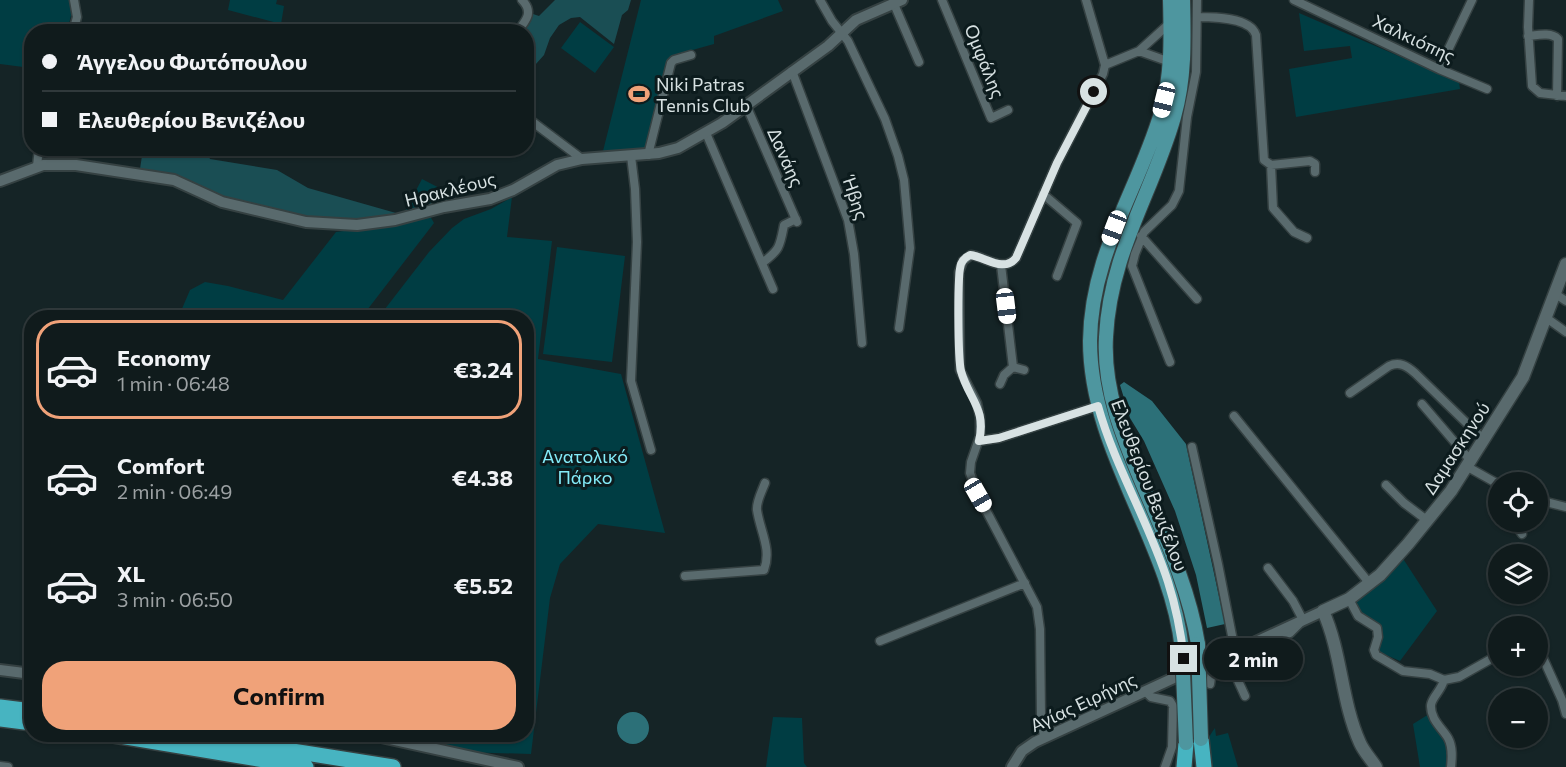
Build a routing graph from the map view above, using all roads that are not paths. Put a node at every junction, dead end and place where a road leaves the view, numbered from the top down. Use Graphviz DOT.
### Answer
graph roads {
  1 [pos="74,0"];
  2 [pos="522,0"];
  3 [pos="820,0"];
  4 [pos="942,0"];
  5 [pos="1086,0"];
  6 [pos="1170,0"];
  7 [pos="1183,0"];
  8 [pos="1197,0"];
  9 [pos="1472,0"];
  10 [pos="1529,0"];
  11 [pos="1300,1"];
  12 [pos="898,2"];
  13 [pos="1197,17"];
  14 [pos="1171,22"];
  15 [pos="75,24"];
  16 [pos="524,24"];
  17 [pos="843,33"];
  18 [pos="1528,36"];
  19 [pos="1139,51"];
  20 [pos="691,55"];
  21 [pos="919,62"];
  22 [pos="1170,62"];
  23 [pos="1105,64"];
  24 [pos="1439,69"];
  25 [pos="792,71"];
  26 [pos="1488,89"];
  27 [pos="1561,96"];
  28 [pos="746,105"];
  29 [pos="1008,110"];
  30 [pos="534,123"];
  31 [pos="706,133"];
  32 [pos="648,154"];
  33 [pos="38,156"];
  34 [pos="631,156"];
  35 [pos="582,159"];
  36 [pos="1271,165"];
  37 [pos="37,166"];
  38 [pos="1316,171"];
  39 [pos="0,181"];
  40 [pos="1043,194"];
  41 [pos="1141,236"];
  42 [pos="1307,237"];
  43 [pos="762,263"];
  44 [pos="1566,264"];
  45 [pos="1001,265"];
  46 [pos="1057,276"];
  47 [pos="773,289"];
  48 [pos="1554,293"];
  49 [pos="1197,299"];
  50 [pos="1566,302"];
  51 [pos="1545,316"];
  52 [pos="899,328"];
  53 [pos="1566,332"];
  54 [pos="862,343"];
  55 [pos="1170,362"];
  56 [pos="1013,367"];
  57 [pos="1024,370"];
  58 [pos="1000,384"];
  59 [pos="1350,393"];
  60 [pos="1422,404"];
  61 [pos="1098,406"];
  62 [pos="1234,416"];
  63 [pos="1483,439"];
  64 [pos="979,441"];
  65 [pos="1192,447"];
  66 [pos="651,450"];
  67 [pos="1468,463"];
  68 [pos="1488,477"];
  69 [pos="765,483"];
  70 [pos="1386,485"];
  71 [pos="1548,502"];
  72 [pos="1566,507"];
  73 [pos="1428,521"];
  74 [pos="1268,568"];
  75 [pos="685,576"];
  76 [pos="1025,583"];
  77 [pos="1370,584"];
  78 [pos="1350,599"];
  79 [pos="1323,611"];
  80 [pos="1303,620"];
  81 [pos="880,641"];
  82 [pos="1235,651"];
  83 [pos="1488,661"];
  84 [pos="1230,663"];
  85 [pos="1206,665"];
  86 [pos="0,670"];
  87 [pos="1548,670"];
  88 [pos="24,673"];
  89 [pos="1176,678"];
  90 [pos="1444,680"];
  91 [pos="1210,684"];
  92 [pos="1145,691"];
  93 [pos="1245,696"];
  94 [pos="0,707"];
  95 [pos="24,710"];
  96 [pos="1566,714"];
  97 [pos="0,719"];
  98 [pos="24,722"];
  99 [pos="1044,737"];
  100 [pos="1201,738"];
  101 [pos="156,742"];
  102 [pos="237,742"];
  103 [pos="404,742"];
  104 [pos="1186,743"];
  105 [pos="0,766"];
  106 [pos="8,767"];
  107 [pos="306,767"];
  108 [pos="393,767"];
  109 [pos="518,767"];
  110 [pos="1012,767"];
  111 [pos="1165,767"];
  112 [pos="1185,767"];
  113 [pos="1202,767"];
  114 [pos="1376,767"];
  115 [pos="1451,767"];
  1 -- 15 [label="street"];
  2 -- 16 [label="street"];
  3 -- 17 [label="street"];
  4 -- 29 [label="street, Ομφάλης"];
  5 -- 23 [label="street"];
  6 -- 14 [label="main road, Ελευθερίου Βενιζέλου"];
  7 -- 100 [label="main road, Ελευθερίου Βενιζέλου, bridge"];
  8 -- 13 [label="street"];
  9 -- 24 [label="street"];
  10 -- 18 [label="street"];
  11 -- 24 [label="street, Χαλκιόπης"];
  12 -- 17 [label="street, Ηρακλέους"];
  12 -- 21 [label="street"];
  13 -- 36 [label="street"];
  13 -- 41 [label="street"];
  14 -- 19 [label="street"];
  14 -- 22 [label="main road, Ελευθερίου Βενιζέλου"];
  17 -- 25 [label="street, Ηρακλέους"];
  17 -- 52 [label="street"];
  18 -- 27 [label="street"];
  18 -- 27 [label="street"];
  19 -- 22 [label="street"];
  19 -- 23 [label="street"];
  20 -- 32 [label="street"];
  22 -- 61 [label="main road, Ελευθερίου Βενιζέλου"];
  23 -- 40 [label="street"];
  24 -- 26 [label="street, Χαλκιόπης"];
  25 -- 28 [label="street, Ηρακλέους"];
  25 -- 54 [label="street, Ήβης"];
  28 -- 31 [label="street, Ηρακλέους"];
  28 -- 43 [label="street, Δανάης"];
  30 -- 35 [label="street"];
  31 -- 32 [label="street, Ηρακλέους"];
  31 -- 43 [label="street"];
  32 -- 34 [label="street, Ηρακλέους"];
  33 -- 37 [label="street"];
  34 -- 35 [label="street, Ηρακλέους"];
  34 -- 66 [label="street"];
  35 -- 37 [label="street, Ηρακλέους"];
  36 -- 38 [label="street"];
  36 -- 42 [label="street"];
  37 -- 39 [label="street, Ηρακλέους"];
  40 -- 45 [label="street"];
  40 -- 46 [label="street"];
  41 -- 49 [label="street"];
  41 -- 55 [label="street"];
  43 -- 47 [label="street"];
  44 -- 48 [label="main road, Δαμασκηνού"];
  45 -- 56 [label="street"];
  45 -- 64 [label="street"];
  48 -- 50 [label="street"];
  48 -- 51 [label="main road, Δαμασκηνού"];
  51 -- 53 [label="street"];
  51 -- 63 [label="main road, Δαμασκηνού"];
  56 -- 57 [label="street"];
  56 -- 58 [label="street"];
  59 -- 63 [label="street"];
  60 -- 67 [label="street"];
  61 -- 64 [label="street"];
  61 -- 104 [label="main road, Ελευθερίου Βενιζέλου, bridge"];
  62 -- 77 [label="street"];
  63 -- 67 [label="main road, Δαμασκηνού"];
  64 -- 76 [label="street"];
  65 -- 82 [label="street"];
  67 -- 68 [label="street"];
  67 -- 73 [label="main road, Δαμασκηνού"];
  69 -- 75 [label="street"];
  70 -- 73 [label="street"];
  71 -- 72 [label="street"];
  73 -- 77 [label="main road, Δαμασκηνού"];
  74 -- 80 [label="street"];
  76 -- 81 [label="street"];
  76 -- 99 [label="street"];
  77 -- 78 [label="main road, Δαμασκηνού"];
  78 -- 79 [label="main road, Δαμασκηνού"];
  78 -- 90 [label="street"];
  79 -- 80 [label="street"];
  79 -- 114 [label="main road"];
  80 -- 82 [label="street"];
  80 -- 84 [label="street"];
  82 -- 85 [label="street"];
  83 -- 90 [label="street"];
  84 -- 91 [label="street"];
  84 -- 93 [label="street"];
  86 -- 88 [label="street"];
  87 -- 96 [label="street"];
  89 -- 92 [label="street, Αγίας Ειρήνης"];
  90 -- 115 [label="street"];
  92 -- 99 [label="street, Αγίας Ειρήνης"];
  92 -- 111 [label="street"];
  94 -- 95 [label="highway"];
  97 -- 98 [label="highway"];
  99 -- 110 [label="street, Αγίας Ειρήνης"];
  100 -- 113 [label="highway"];
  101 -- 107 [label="highway"];
  102 -- 108 [label="highway"];
  103 -- 109 [label="street"];
  104 -- 112 [label="highway"];
  105 -- 106 [label="street"];
}
